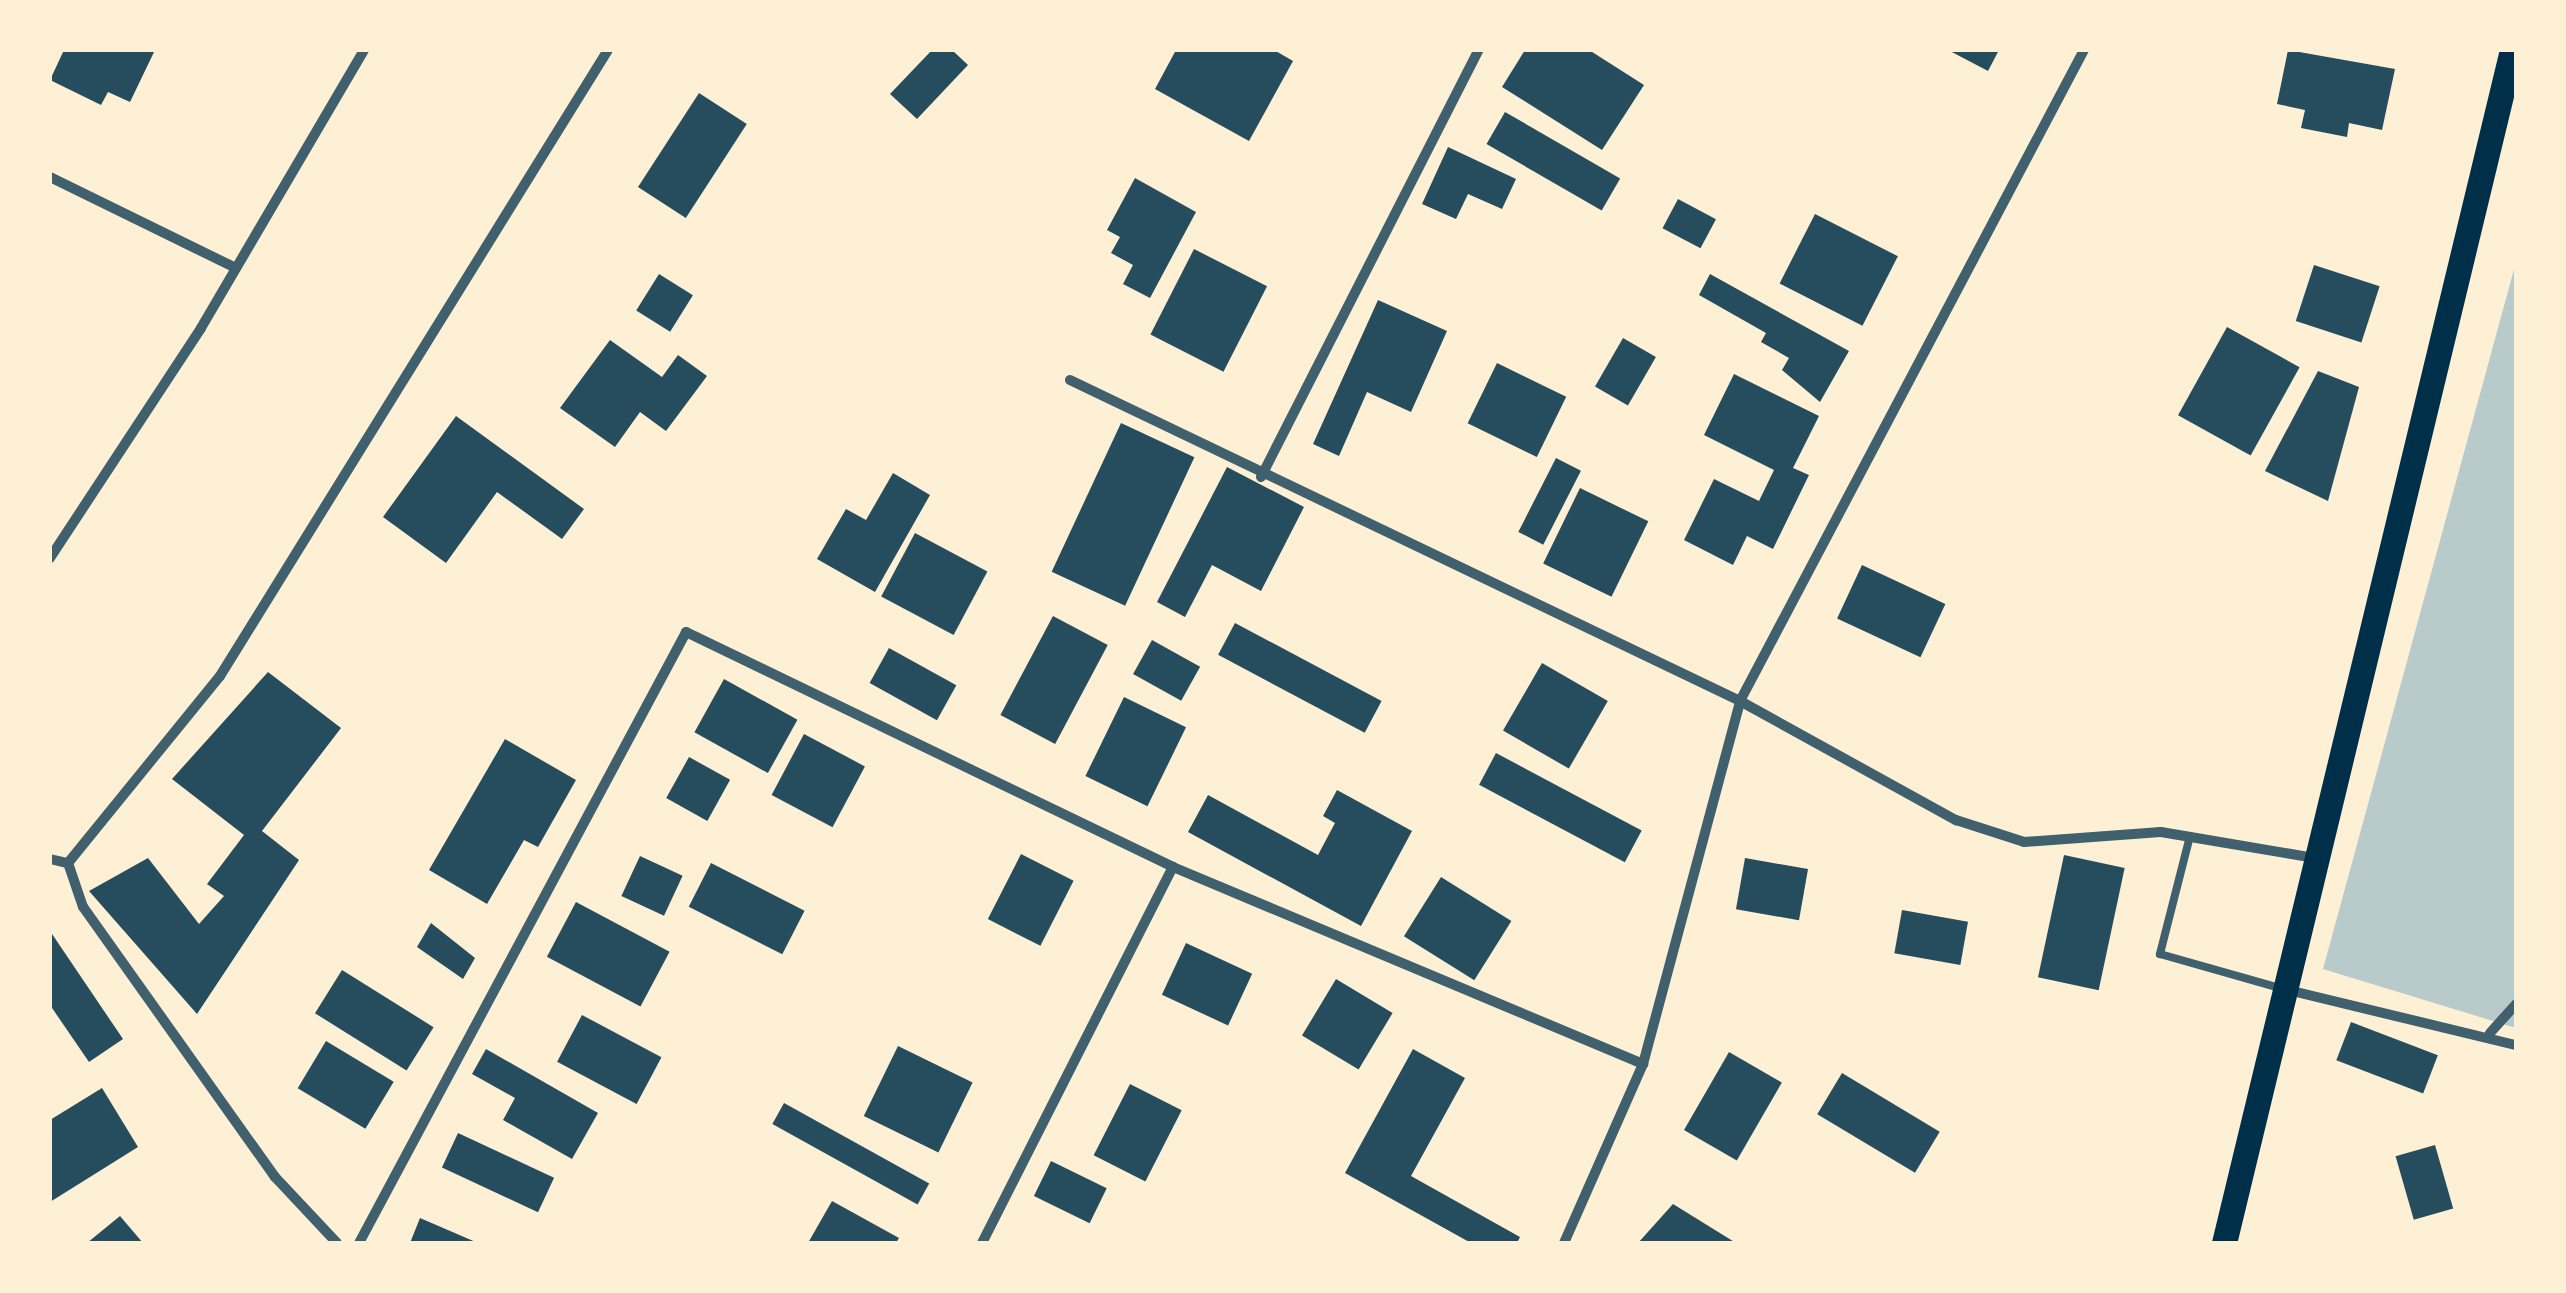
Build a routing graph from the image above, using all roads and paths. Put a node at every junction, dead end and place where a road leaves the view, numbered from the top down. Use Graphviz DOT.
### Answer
graph roads {
  1 [pos="364,50"];
  2 [pos="608,50"];
  3 [pos="1479,50"];
  4 [pos="2084,50"];
  5 [pos="2512,50"];
  6 [pos="50,177"];
  7 [pos="236,268"];
  8 [pos="1070,380"];
  9 [pos="1261,477"];
  10 [pos="50,558"];
  11 [pos="1740,700"];
  12 [pos="2190,836"];
  13 [pos="2314,858"];
  14 [pos="50,859"];
  15 [pos="68,863"];
  16 [pos="1173,867"];
  17 [pos="2282,989"];
  18 [pos="2516,1004"];
  19 [pos="2490,1033"];
  20 [pos="2516,1046"];
  21 [pos="1643,1064"];
  22 [pos="336,1243"];
  23 [pos="359,1243"];
  24 [pos="982,1243"];
  25 [pos="1564,1243"];
  26 [pos="2224,1243"];
  1 -- 7 [label="street"];
  2 -- 15 [label="street"];
  3 -- 9 [label="street"];
  4 -- 11 [label="street"];
  5 -- 13 [label="main road"];
  6 -- 7 [label="street"];
  7 -- 10 [label="street"];
  8 -- 9 [label="street"];
  9 -- 11 [label="street"];
  11 -- 12 [label="street"];
  11 -- 21 [label="street"];
  12 -- 13 [label="street"];
  12 -- 17 [label="lane"];
  13 -- 17 [label="main road"];
  14 -- 15 [label="street"];
  15 -- 22 [label="street"];
  16 -- 21 [label="street"];
  16 -- 23 [label="street"];
  16 -- 24 [label="street"];
  17 -- 19 [label="street"];
  17 -- 26 [label="main road"];
  18 -- 19 [label="street"];
  19 -- 20 [label="street"];
  21 -- 25 [label="street"];
}
